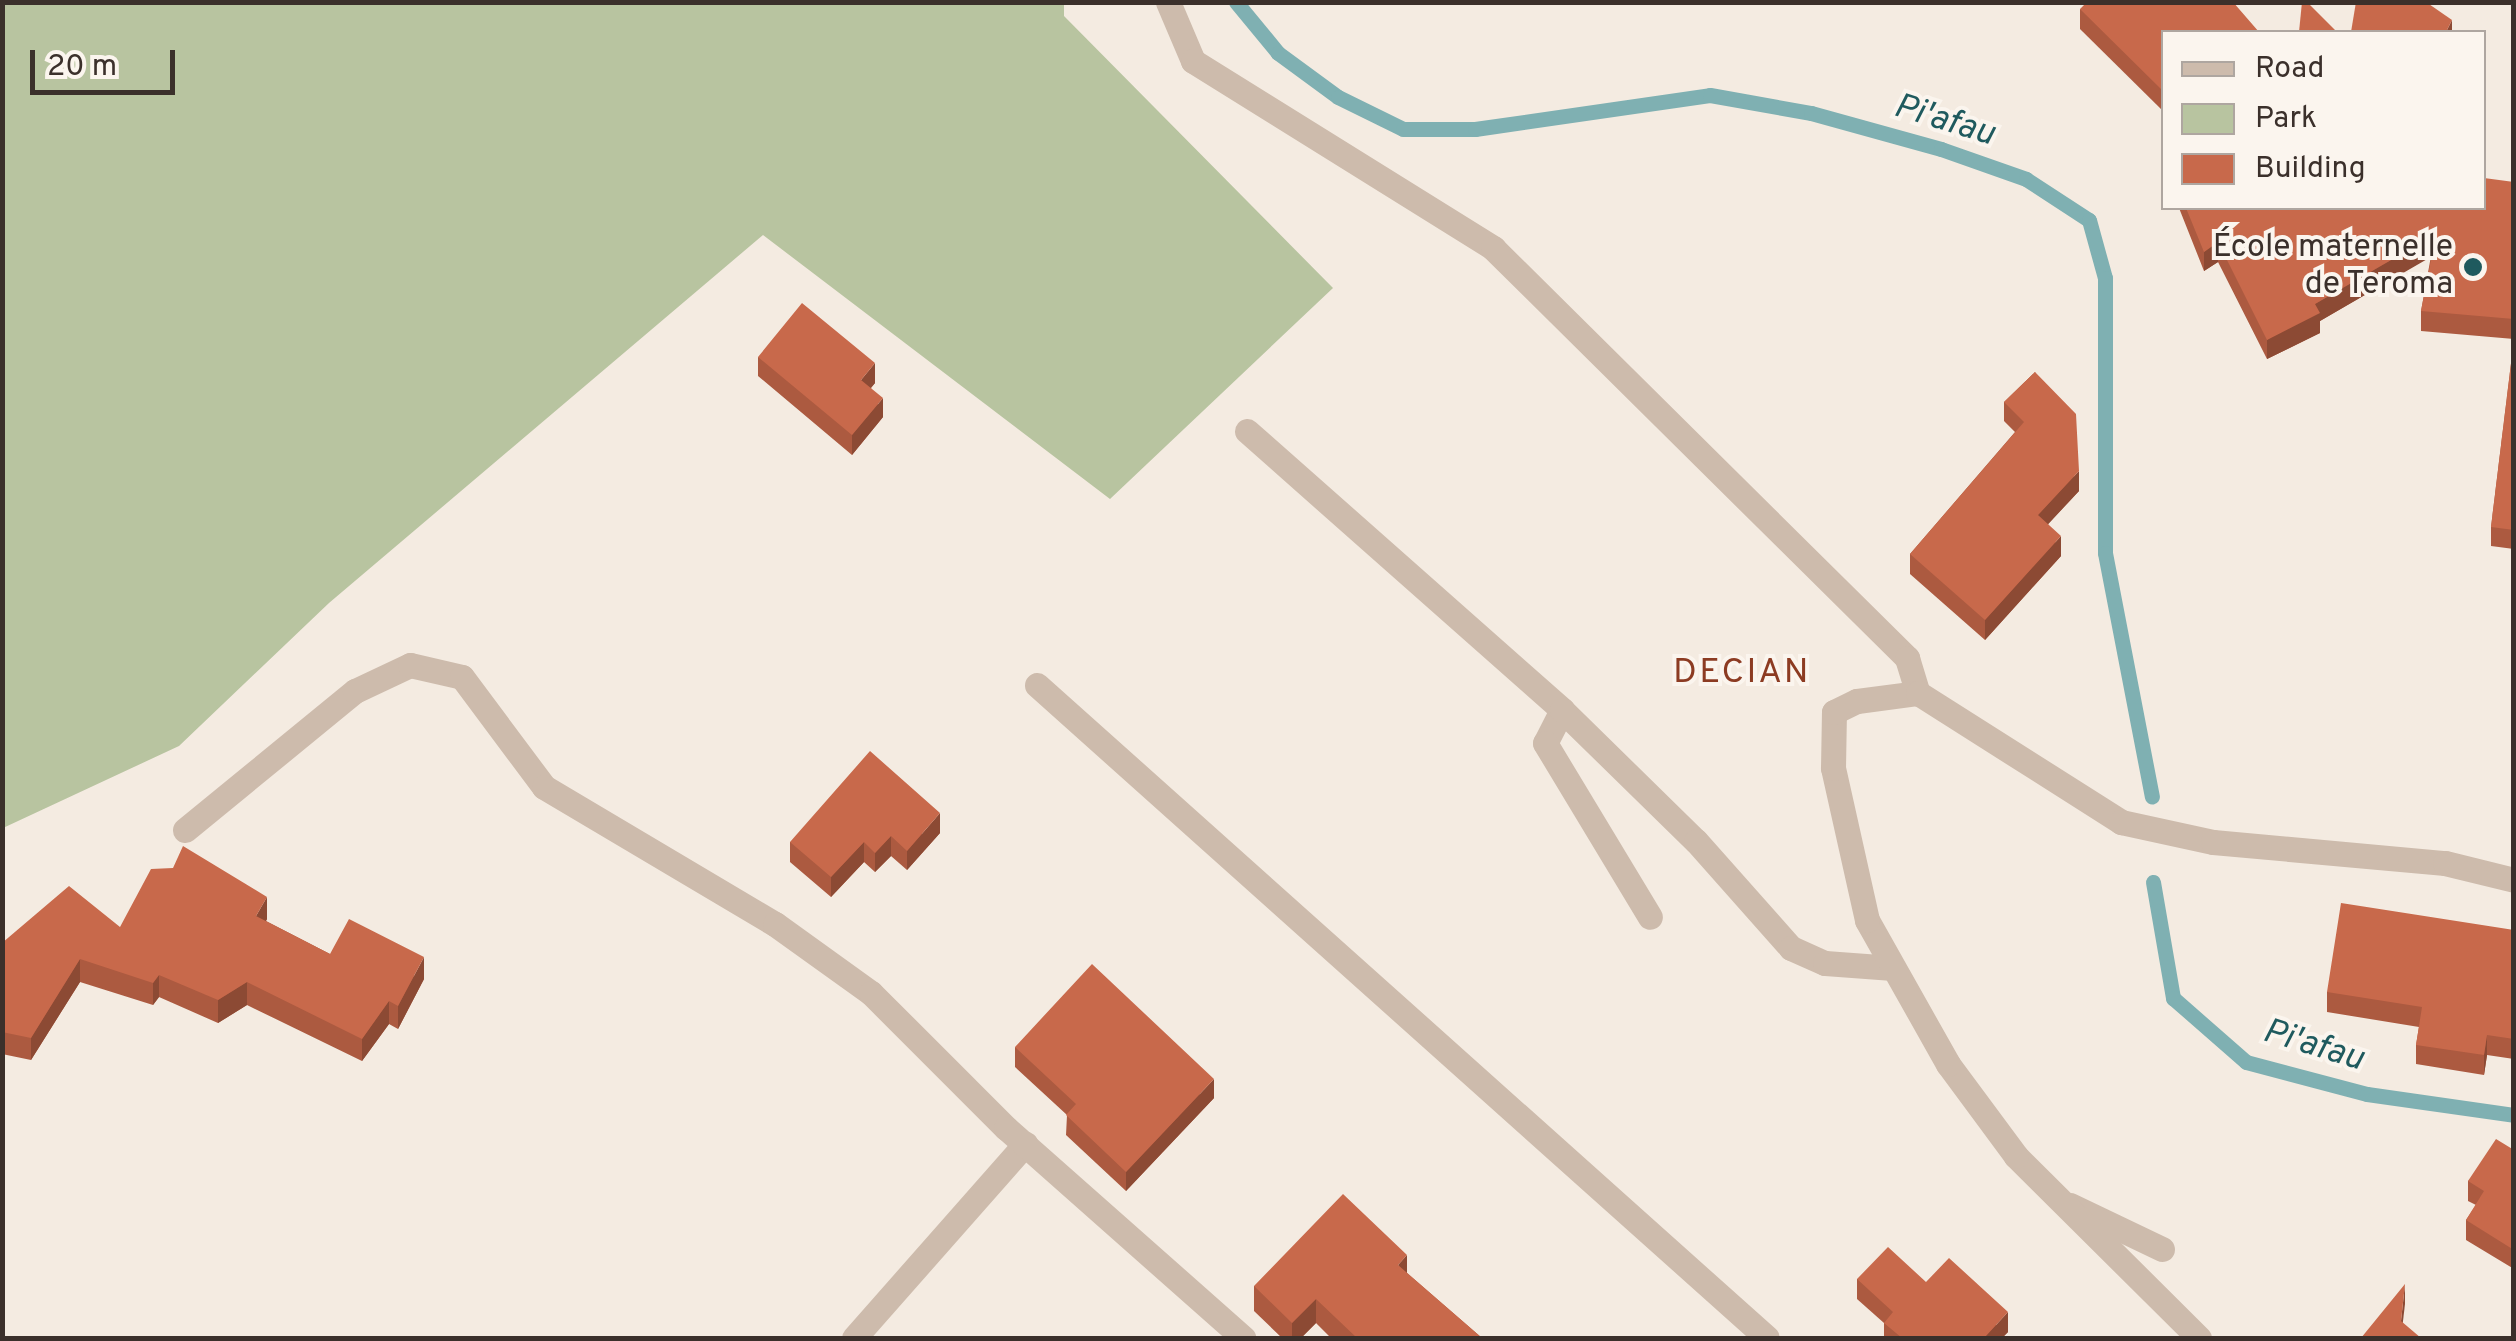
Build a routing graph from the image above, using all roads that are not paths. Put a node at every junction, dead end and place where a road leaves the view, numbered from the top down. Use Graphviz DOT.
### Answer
graph roads {
  1 [pos="1168,2"];
  2 [pos="1247,431"];
  3 [pos="1037,685"];
  4 [pos="1918,694"];
  5 [pos="1562,710"];
  6 [pos="185,830"];
  7 [pos="2514,880"];
  8 [pos="1650,917"];
  9 [pos="1893,968"];
  10 [pos="1025,1144"];
  11 [pos="2066,1203"];
  12 [pos="2162,1248"];
  13 [pos="854,1338"];
  14 [pos="1241,1338"];
  15 [pos="1767,1338"];
  16 [pos="2200,1338"];
  1 -- 4 [label="street"];
  2 -- 5 [label="street"];
  3 -- 15 [label="street"];
  4 -- 7 [label="street"];
  4 -- 9 [label="street"];
  5 -- 8 [label="street"];
  5 -- 9 [label="street"];
  6 -- 10 [label="street"];
  9 -- 11 [label="street"];
  10 -- 13 [label="street"];
  10 -- 14 [label="street"];
  11 -- 12 [label="street"];
  11 -- 16 [label="street"];
}
